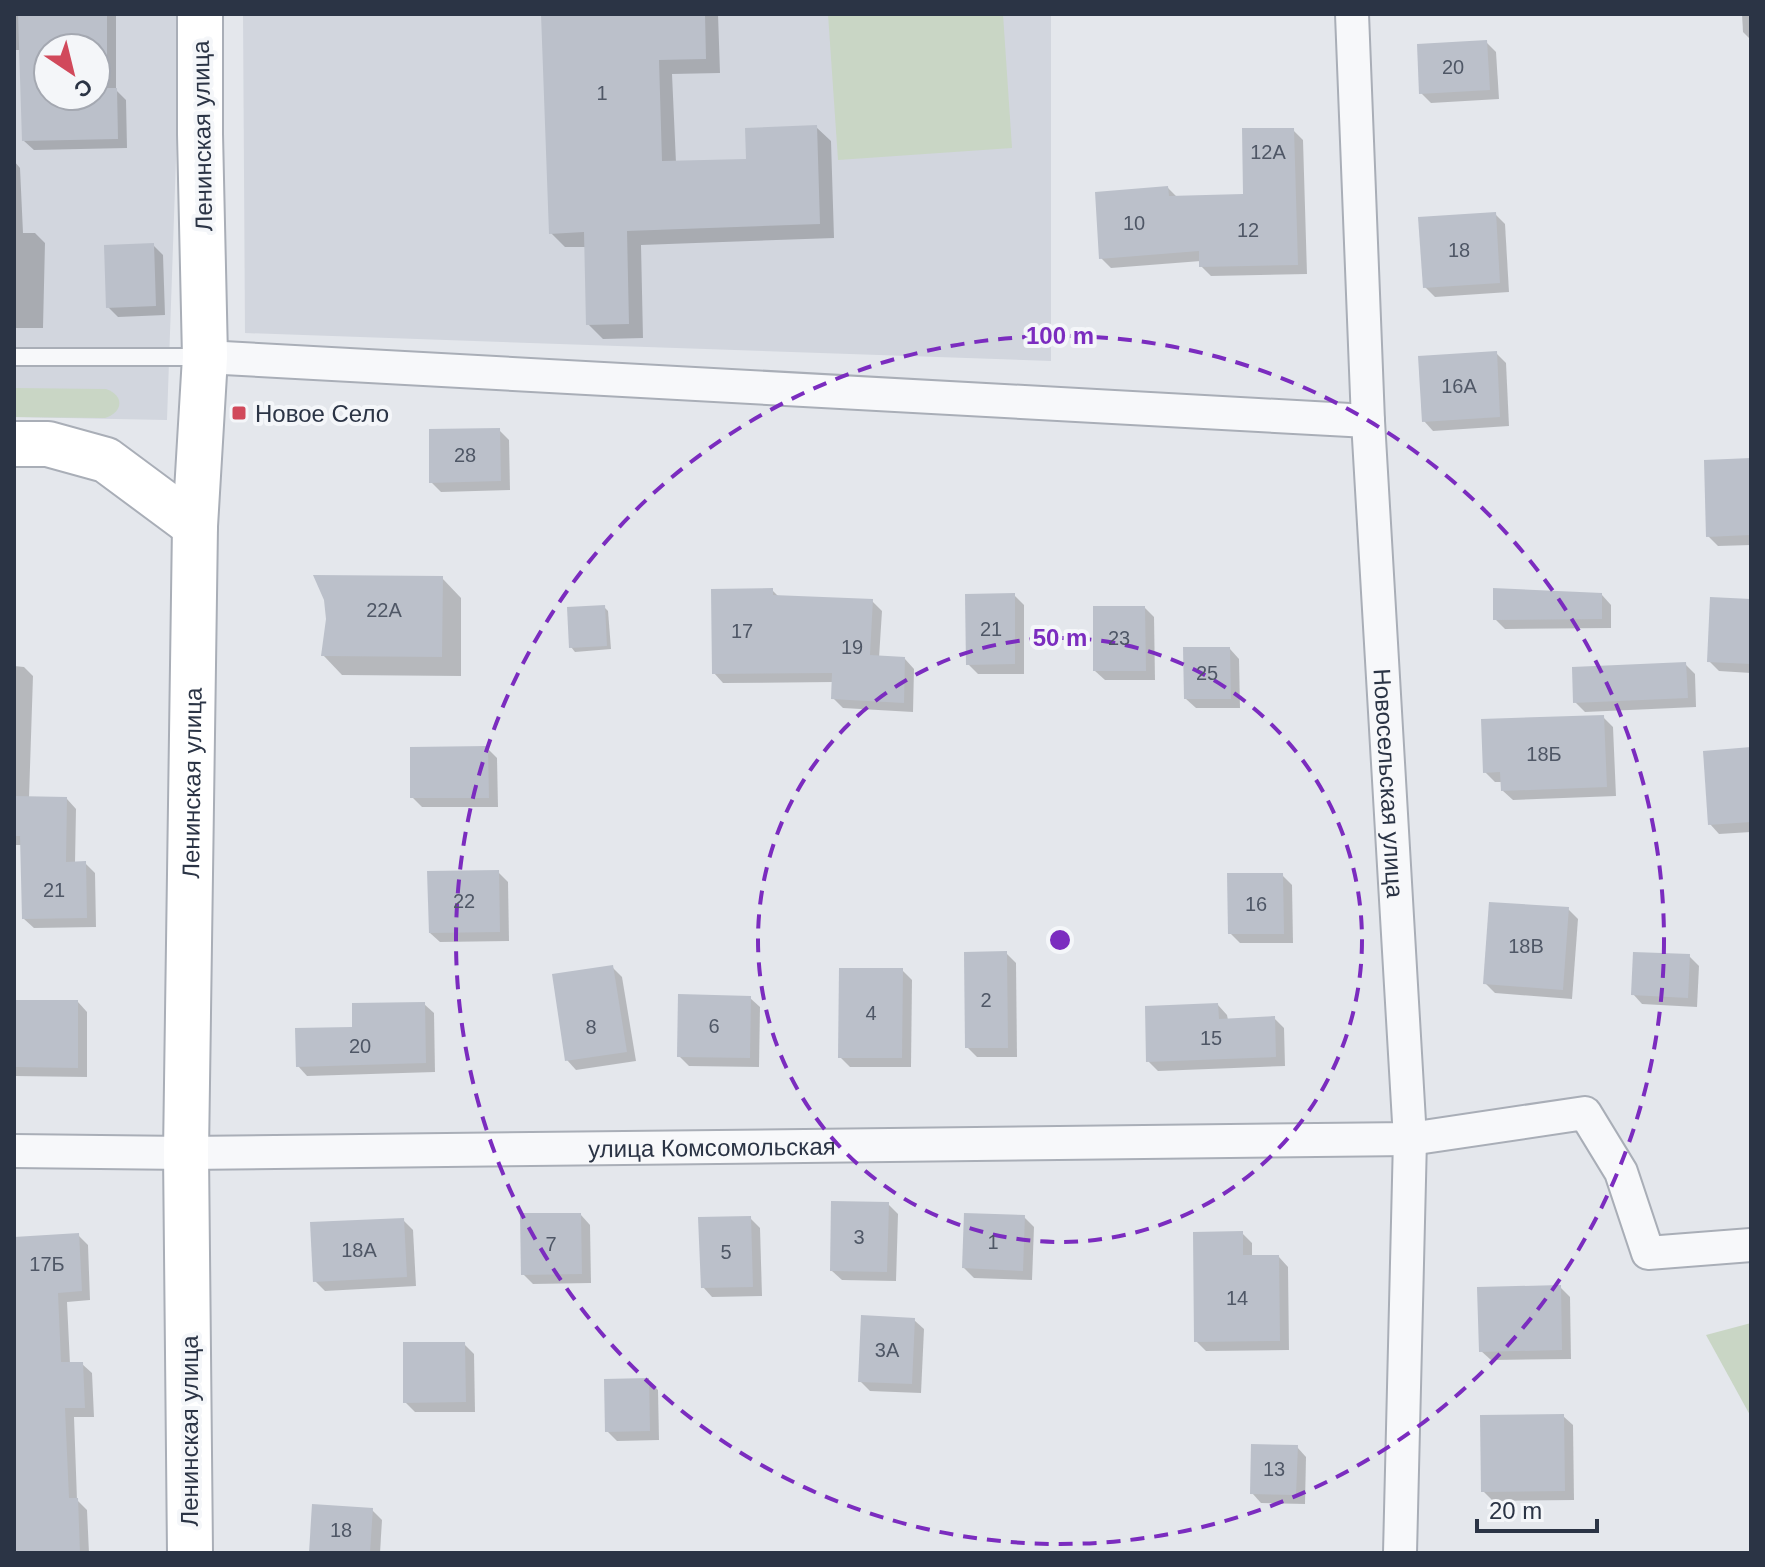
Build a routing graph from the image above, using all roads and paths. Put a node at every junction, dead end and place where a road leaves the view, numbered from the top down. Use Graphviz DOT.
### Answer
graph roads {
  1 [pos="200,14"];
  2 [pos="1352,14"];
  3 [pos="14,357"];
  4 [pos="205,357"];
  5 [pos="1368,421"];
  6 [pos="14,444"];
  7 [pos="195,526"];
  8 [pos="1410,1139"];
  9 [pos="14,1151"];
  10 [pos="186,1153"];
  11 [pos="1751,1245"];
  12 [pos="190,1553"];
  13 [pos="1400,1553"];
  1 -- 4 [label="street, Ленинская улица"];
  2 -- 5 [label="street, Новосельская улица"];
  3 -- 4 [label="lane"];
  4 -- 5 [label="street"];
  4 -- 7 [label="street, Ленинская улица"];
  5 -- 8 [label="street, Новосельская улица"];
  6 -- 7 [label="street"];
  7 -- 10 [label="street, Ленинская улица"];
  8 -- 10 [label="street, улица Комсомольская"];
  8 -- 11 [label="street, улица Комсомольская"];
  8 -- 13 [label="street, Новосельская улица"];
  9 -- 10 [label="street, улица Комсомольская"];
  10 -- 12 [label="street, Ленинская улица"];
}
